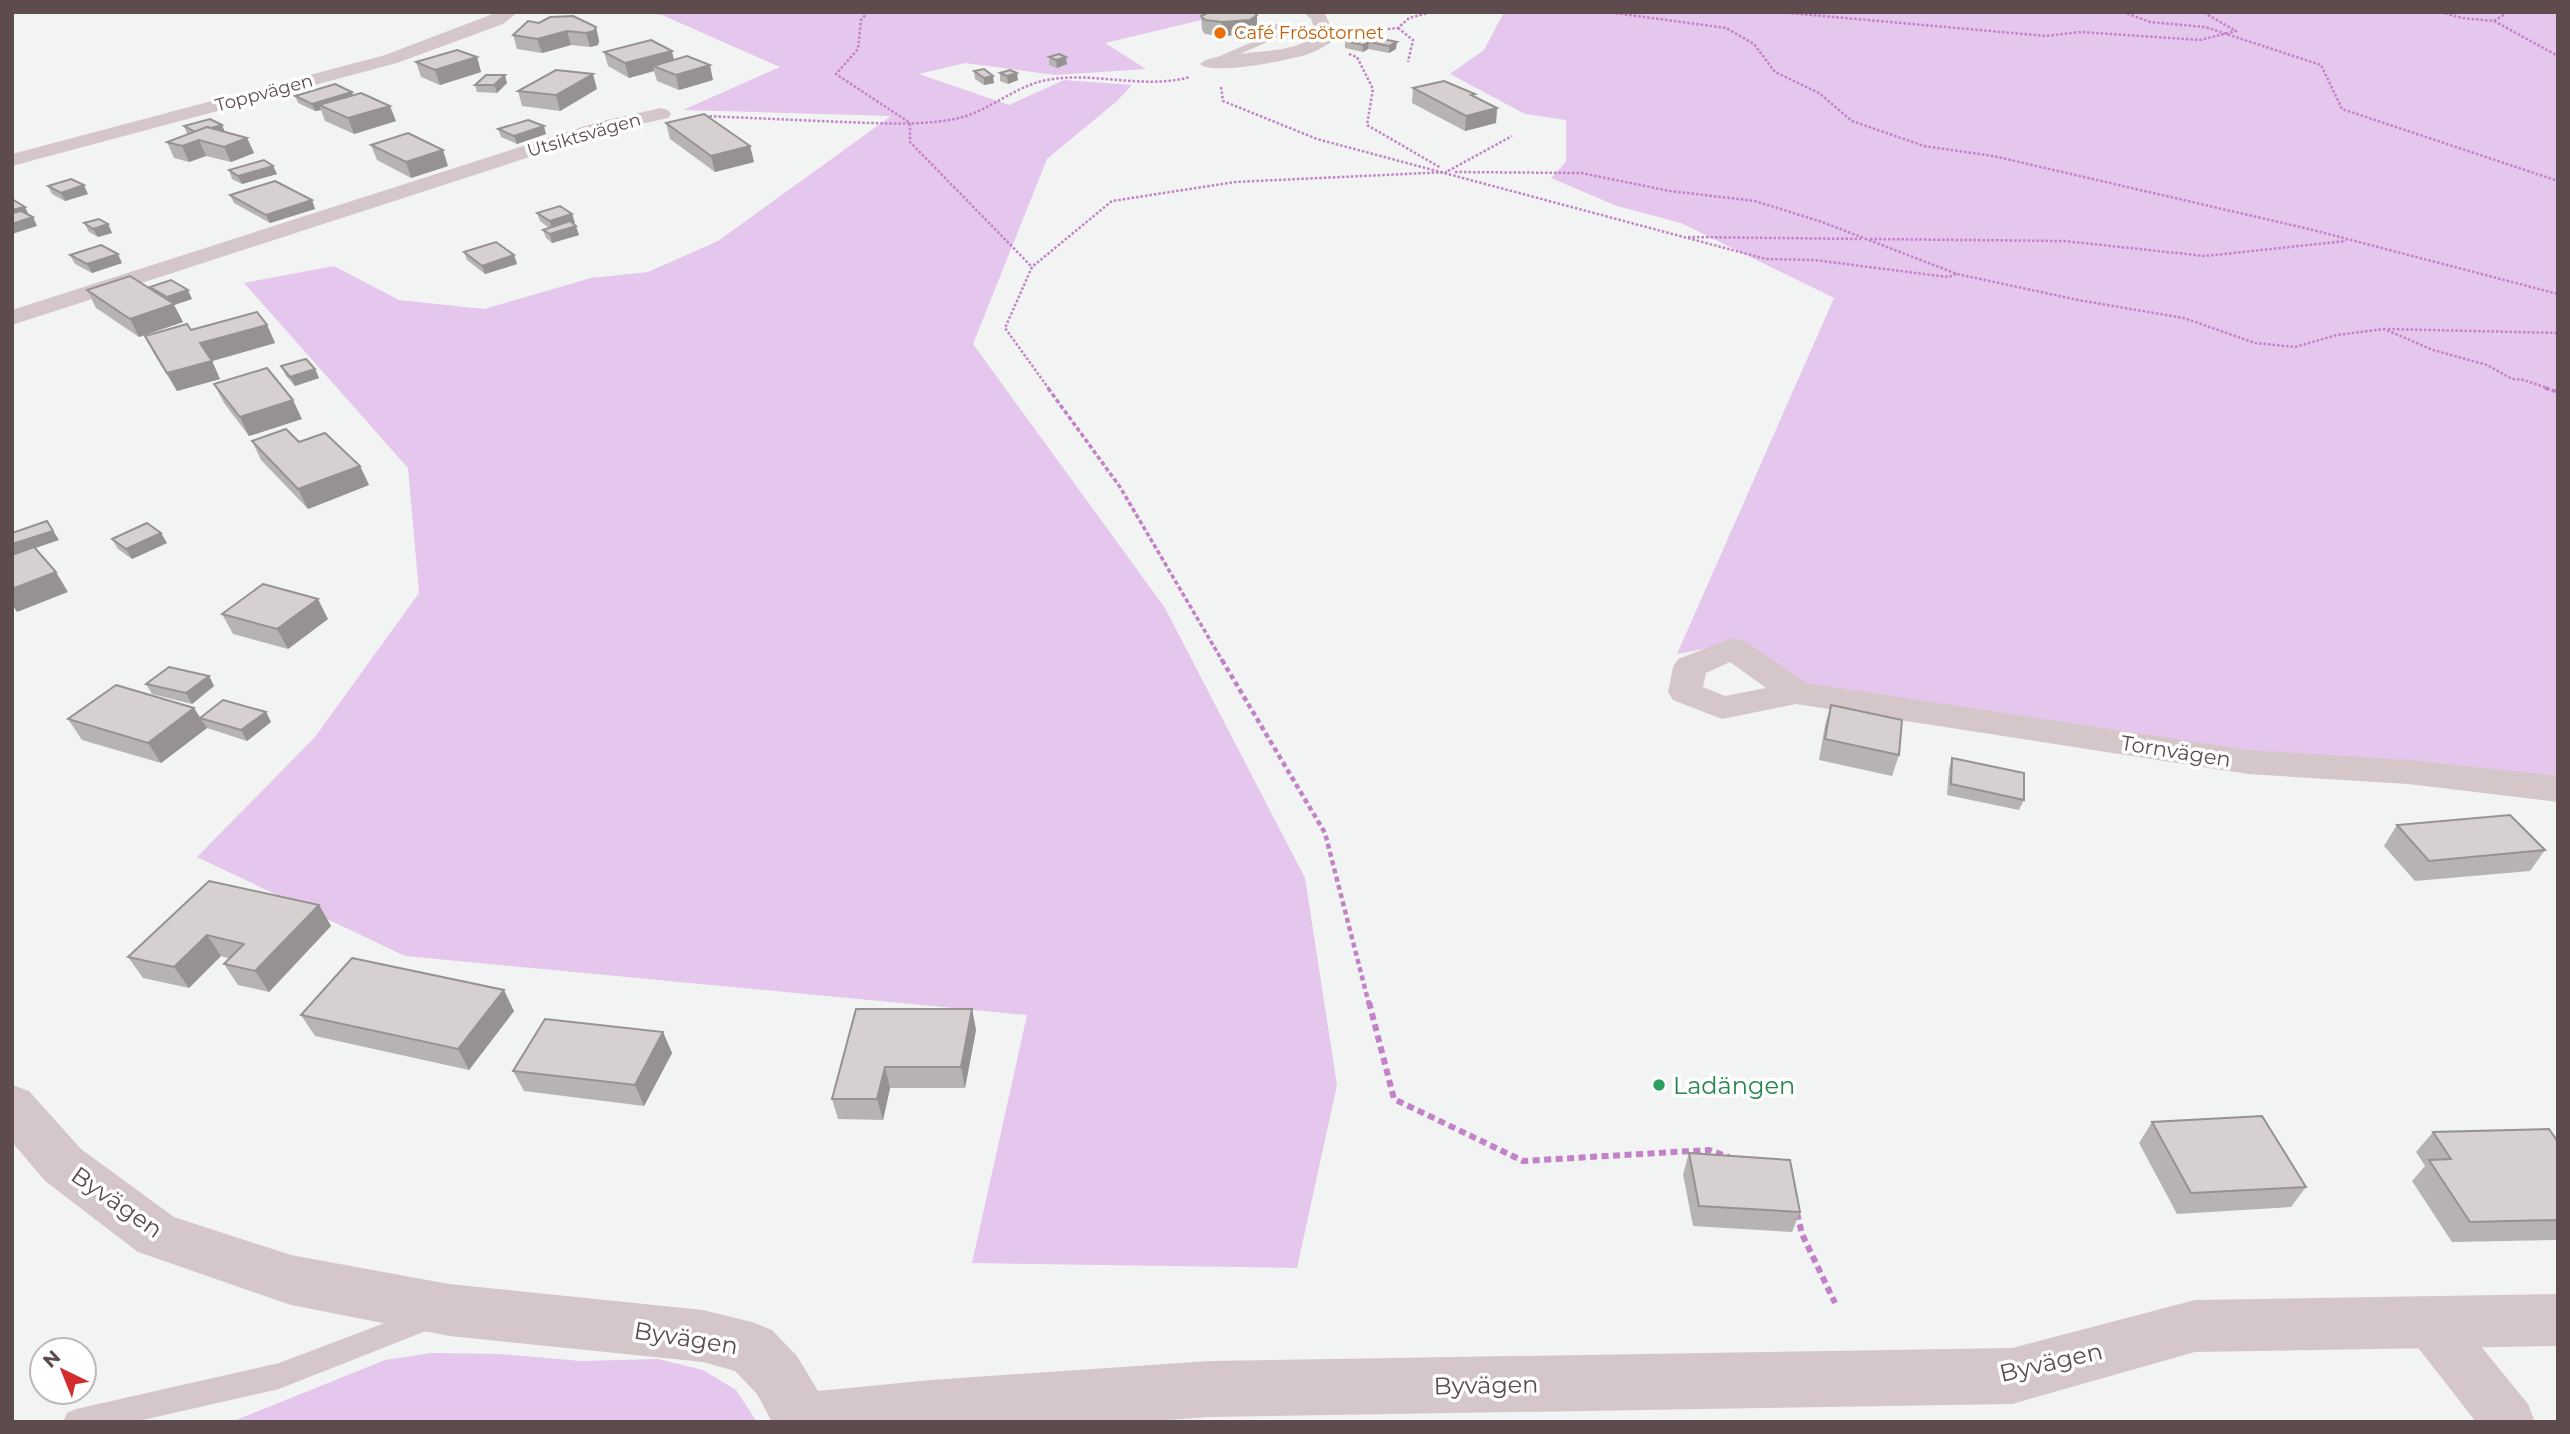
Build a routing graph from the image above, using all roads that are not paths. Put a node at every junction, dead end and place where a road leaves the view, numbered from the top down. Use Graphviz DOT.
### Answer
graph roads {
  1 [pos="510,12"];
  2 [pos="1311,12"];
  3 [pos="1262,27"];
  4 [pos="1209,64"];
  5 [pos="661,114"];
  6 [pos="12,160"];
  7 [pos="12,318"];
  8 [pos="1796,693"];
  9 [pos="2558,789"];
  10 [pos="12,1106"];
  11 [pos="449,1310"];
  12 [pos="2558,1320"];
  13 [pos="2430,1322"];
  14 [pos="803,1421"];
  15 [pos="76,1422"];
  16 [pos="2509,1422"];
  1 -- 6 [label="street, Toppvägen"];
  2 -- 4 [label="street"];
  3 -- 4 [label="lane"];
  5 -- 7 [label="street, Utsiktsvägen"];
  8 -- 9 [label="street, Tornvägen"];
  10 -- 11 [label="street, Byvägen"];
  11 -- 14 [label="street, Byvägen"];
  11 -- 15 [label="lane, Byvägen"];
  12 -- 13 [label="street, Byvägen"];
  13 -- 14 [label="street, Byvägen"];
  13 -- 16 [label="street"];
}
